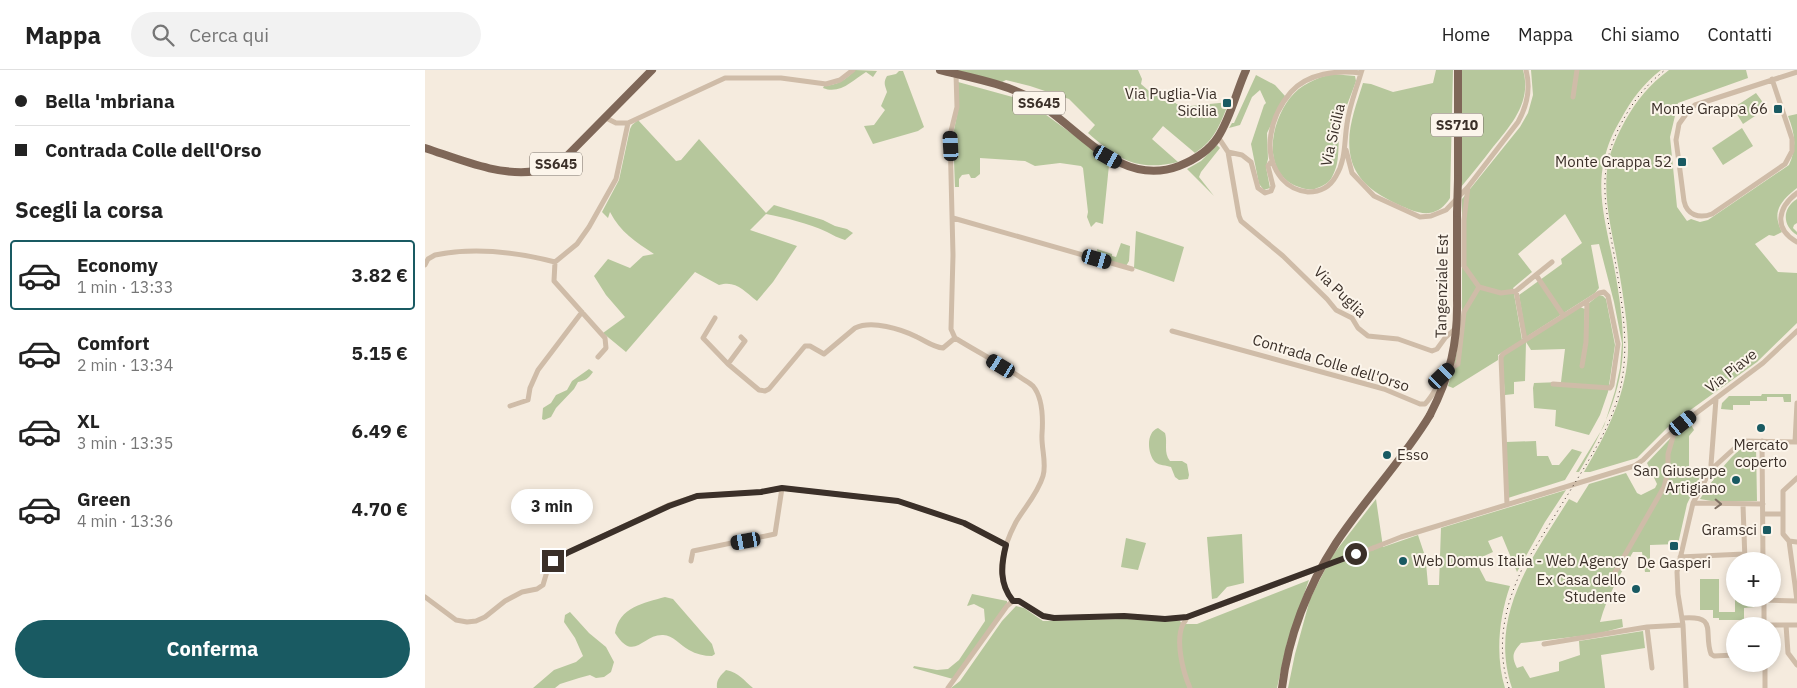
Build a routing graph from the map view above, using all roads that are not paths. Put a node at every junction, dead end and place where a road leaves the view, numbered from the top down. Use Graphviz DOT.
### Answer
graph roads {
  1 [pos="652,70"];
  2 [pos="853,70"];
  3 [pos="940,70"];
  4 [pos="1246,70"];
  5 [pos="1250,70"];
  6 [pos="1458,70"];
  7 [pos="1526,70"];
  8 [pos="1577,70"];
  9 [pos="1362,72"];
  10 [pos="1797,72"];
  11 [pos="956,74"];
  12 [pos="1772,79"];
  13 [pos="1573,97"];
  14 [pos="1235,99"];
  15 [pos="604,117"];
  16 [pos="628,123"];
  17 [pos="1218,137"];
  18 [pos="425,148"];
  19 [pos="1345,150"];
  20 [pos="1228,152"];
  21 [pos="1271,162"];
  22 [pos="1468,187"];
  23 [pos="1797,193"];
  24 [pos="953,218"];
  25 [pos="1797,242"];
  26 [pos="555,262"];
  27 [pos="1552,262"];
  28 [pos="425,266"];
  29 [pos="1132,268"];
  30 [pos="1536,275"];
  31 [pos="1479,287"];
  32 [pos="1516,291"];
  33 [pos="1587,301"];
  34 [pos="581,312"];
  35 [pos="1563,315"];
  36 [pos="715,318"];
  37 [pos="1463,321"];
  38 [pos="1172,331"];
  39 [pos="1797,332"];
  40 [pos="741,337"];
  41 [pos="955,338"];
  42 [pos="1525,340"];
  43 [pos="598,357"];
  44 [pos="728,364"];
  45 [pos="1582,366"];
  46 [pos="1553,384"];
  47 [pos="1716,399"];
  48 [pos="1797,403"];
  49 [pos="510,406"];
  50 [pos="1796,425"];
  51 [pos="1675,430"];
  52 [pos="1665,438"];
  53 [pos="1762,441"];
  54 [pos="1796,442"];
  55 [pos="1656,448"];
  56 [pos="1668,450"];
  57 [pos="1713,466"];
  58 [pos="1797,478"];
  59 [pos="782,488"];
  60 [pos="1693,504"];
  61 [pos="1763,504"];
  62 [pos="1507,505"];
  63 [pos="1743,505"];
  64 [pos="1763,514"];
  65 [pos="1783,514"];
  66 [pos="1789,541"];
  67 [pos="1797,542"];
  68 [pos="1006,545"];
  69 [pos="1744,552"];
  70 [pos="1763,552"];
  71 [pos="1726,555"];
  72 [pos="1680,557"];
  73 [pos="691,561"];
  74 [pos="1610,581"];
  75 [pos="1796,584"];
  76 [pos="425,597"];
  77 [pos="1013,601"];
  78 [pos="1781,601"];
  79 [pos="1797,602"];
  80 [pos="1187,617"];
  81 [pos="1682,618"];
  82 [pos="1683,625"];
  83 [pos="1781,625"];
  84 [pos="1786,625"];
  85 [pos="1797,625"];
  86 [pos="1647,626"];
  87 [pos="1544,644"];
  88 [pos="1726,655"];
  89 [pos="1797,665"];
  90 [pos="1652,668"];
  91 [pos="1765,672"];
  92 [pos="948,688"];
  93 [pos="1190,688"];
  94 [pos="1282,688"];
  95 [pos="1686,688"];
  96 [pos="1765,688"];
  1 -- 15 [label="main road, SS645"];
  2 -- 16 [label="street"];
  3 -- 11 [label="main road, SS645"];
  4 -- 14 [label="main road, SS645"];
  5 -- 14 [label="main road, SS645"];
  6 -- 94 [label="main road, Tangenziale Est / SS710, bridge"];
  7 -- 22 [label="street"];
  8 -- 13 [label="street"];
  9 -- 19 [label="street, Via Sicilia"];
  9 -- 21 [label="street, Via Sicilia"];
  10 -- 12 [label="street"];
  11 -- 17 [label="main road, SS645"];
  11 -- 24 [label="street"];
  12 -- 12 [label="street"];
  14 -- 17 [label="main road, SS645"];
  15 -- 16 [label="street"];
  15 -- 18 [label="main road, SS645"];
  16 -- 26 [label="street"];
  17 -- 20 [label="street, Via Puglia"];
  19 -- 21 [label="street, Via Sicilia"];
  19 -- 22 [label="street"];
  20 -- 21 [label="street"];
  20 -- 37 [label="street, Via Puglia"];
  22 -- 31 [label="street"];
  23 -- 25 [label="street"];
  24 -- 29 [label="street"];
  24 -- 41 [label="street"];
  26 -- 28 [label="street"];
  26 -- 34 [label="street"];
  27 -- 30 [label="street"];
  30 -- 32 [label="street"];
  30 -- 35 [label="street"];
  31 -- 32 [label="street"];
  31 -- 37 [label="street, Contrada Colle dell'Orso"];
  32 -- 42 [label="street"];
  33 -- 35 [label="street"];
  33 -- 45 [label="street"];
  33 -- 46 [label="street"];
  34 -- 43 [label="street"];
  34 -- 49 [label="street"];
  35 -- 42 [label="street"];
  36 -- 44 [label="street"];
  37 -- 38 [label="street, Contrada Colle dell'Orso"];
  39 -- 47 [label="street, Via Piave"];
  40 -- 44 [label="street"];
  41 -- 44 [label="street"];
  41 -- 68 [label="street"];
  42 -- 62 [label="street"];
  47 -- 51 [label="street, Via Piave"];
  47 -- 57 [label="street"];
  48 -- 50 [label="street"];
  50 -- 54 [label="street"];
  51 -- 52 [label="street, Via Piave"];
  51 -- 56 [label="street"];
  52 -- 55 [label="street, Via Piave"];
  52 -- 56 [label="street"];
  53 -- 54 [label="street"];
  53 -- 57 [label="street"];
  53 -- 61 [label="street"];
  55 -- 56 [label="street"];
  55 -- 62 [label="street, Via Piave"];
  56 -- 74 [label="street"];
  57 -- 60 [label="street"];
  58 -- 65 [label="street"];
  59 -- 68 [label="street"];
  59 -- 73 [label="street"];
  59 -- 76 [label="street"];
  60 -- 63 [label="street, one-way"];
  60 -- 72 [label="street"];
  61 -- 63 [label="street"];
  61 -- 64 [label="street"];
  62 -- 80 [label="street, Via Piave, bridge"];
  63 -- 69 [label="street"];
  64 -- 65 [label="street"];
  64 -- 70 [label="street"];
  65 -- 66 [label="street"];
  66 -- 67 [label="street"];
  66 -- 75 [label="street"];
  68 -- 77 [label="street"];
  71 -- 72 [label="street"];
  72 -- 81 [label="street"];
  75 -- 79 [label="street"];
  77 -- 80 [label="street"];
  77 -- 92 [label="street"];
  78 -- 79 [label="street"];
  80 -- 93 [label="street"];
  81 -- 82 [label="street"];
  81 -- 88 [label="street"];
  82 -- 86 [label="street"];
  82 -- 95 [label="street"];
  83 -- 84 [label="street"];
  84 -- 85 [label="street"];
  84 -- 89 [label="street"];
  86 -- 87 [label="street"];
  86 -- 90 [label="street"];
  91 -- 96 [label="street"];
}
